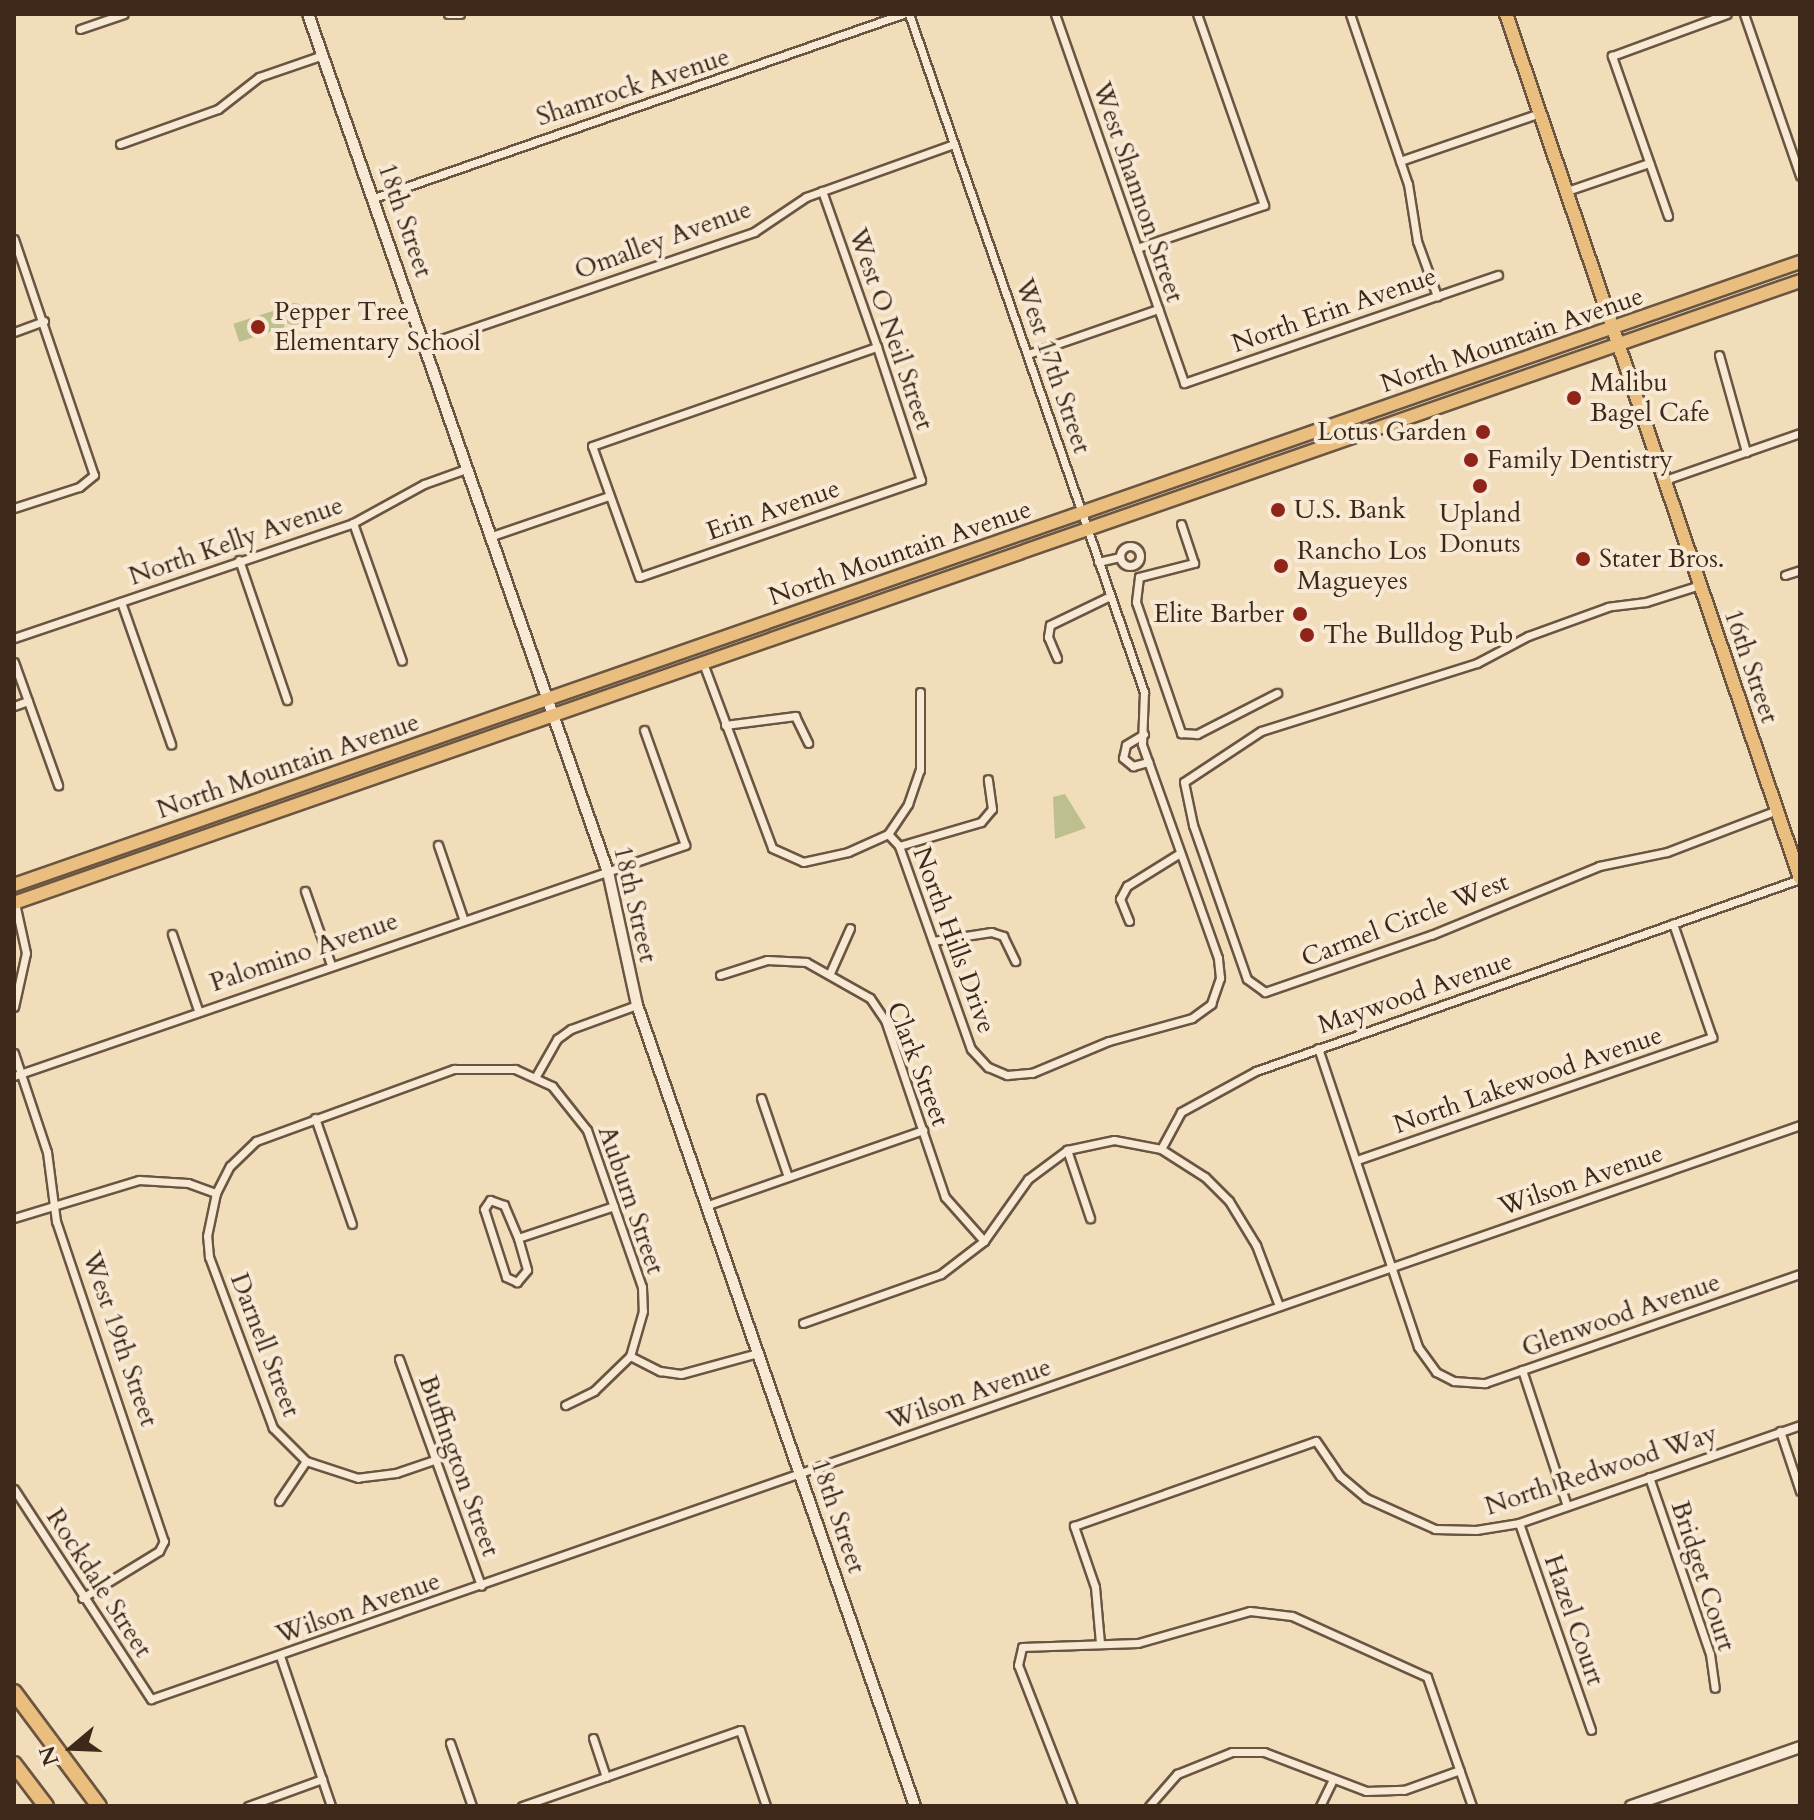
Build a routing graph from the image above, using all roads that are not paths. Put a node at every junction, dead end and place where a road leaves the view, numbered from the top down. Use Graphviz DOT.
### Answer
graph roads {
  1 [pos="124,14"];
  2 [pos="308,14"];
  3 [pos="460,14"];
  4 [pos="906,14"];
  5 [pos="1055,14"];
  6 [pos="1197,14"];
  7 [pos="1350,14"];
  8 [pos="1506,14"];
  9 [pos="1727,14"];
  10 [pos="1744,14"];
  11 [pos="448,16"];
  12 [pos="80,29"];
  13 [pos="323,55"];
  14 [pos="1540,113"];
  15 [pos="120,144"];
  16 [pos="954,144"];
  17 [pos="1400,161"];
  18 [pos="1649,163"];
  19 [pos="1800,176"];
  20 [pos="822,191"];
  21 [pos="1567,191"];
  22 [pos="374,198"];
  23 [pos="1668,216"];
  24 [pos="14,239"];
  25 [pos="1137,248"];
  26 [pos="1800,262"];
  27 [pos="1498,275"];
  28 [pos="1800,281"];
  29 [pos="1437,296"];
  30 [pos="1158,309"];
  31 [pos="44,321"];
  32 [pos="1613,327"];
  33 [pos="14,332"];
  34 [pos="1618,343"];
  35 [pos="424,345"];
  36 [pos="877,347"];
  37 [pos="1028,354"];
  38 [pos="1719,355"];
  39 [pos="1184,383"];
  40 [pos="1334,426"];
  41 [pos="1800,433"];
  42 [pos="1338,442"];
  43 [pos="1746,452"];
  44 [pos="466,469"];
  45 [pos="921,480"];
  46 [pos="1665,480"];
  47 [pos="609,496"];
  48 [pos="14,508"];
  49 [pos="1082,512"];
  50 [pos="353,523"];
  51 [pos="1181,524"];
  52 [pos="1088,528"];
  53 [pos="489,537"];
  54 [pos="1120,557"];
  55 [pos="239,560"];
  56 [pos="1098,562"];
  57 [pos="1134,566"];
  58 [pos="1800,570"];
  59 [pos="1785,575"];
  60 [pos="1139,577"];
  61 [pos="1700,585"];
  62 [pos="1110,596"];
  63 [pos="121,602"];
  64 [pos="14,638"];
  65 [pos="1057,658"];
  66 [pos="402,661"];
  67 [pos="14,662"];
  68 [pos="703,663"];
  69 [pos="920,692"];
  70 [pos="1277,693"];
  71 [pos="548,698"];
  72 [pos="287,700"];
  73 [pos="28,701"];
  74 [pos="14,706"];
  75 [pos="554,714"];
  76 [pos="725,725"];
  77 [pos="644,730"];
  78 [pos="1144,734"];
  79 [pos="808,743"];
  80 [pos="171,744"];
  81 [pos="1148,762"];
  82 [pos="988,779"];
  83 [pos="58,785"];
  84 [pos="1161,798"];
  85 [pos="1777,810"];
  86 [pos="888,834"];
  87 [pos="438,845"];
  88 [pos="899,846"];
  89 [pos="1180,853"];
  90 [pos="608,872"];
  91 [pos="1800,879"];
  92 [pos="14,885"];
  93 [pos="305,891"];
  94 [pos="14,902"];
  95 [pos="463,918"];
  96 [pos="1129,921"];
  97 [pos="1673,924"];
  98 [pos="850,928"];
  99 [pos="172,934"];
  100 [pos="933,941"];
  101 [pos="1015,961"];
  102 [pos="331,965"];
  103 [pos="830,973"];
  104 [pos="720,975"];
  105 [pos="637,1005"];
  106 [pos="14,1007"];
  107 [pos="198,1010"];
  108 [pos="1318,1048"];
  109 [pos="14,1053"];
  110 [pos="17,1075"];
  111 [pos="536,1076"];
  112 [pos="761,1098"];
  113 [pos="315,1118"];
  114 [pos="1800,1125"];
  115 [pos="923,1130"];
  116 [pos="1161,1149"];
  117 [pos="1067,1150"];
  118 [pos="1357,1160"];
  119 [pos="788,1177"];
  120 [pos="216,1193"];
  121 [pos="52,1205"];
  122 [pos="708,1205"];
  123 [pos="614,1206"];
  124 [pos="14,1218"];
  125 [pos="1090,1218"];
  126 [pos="352,1224"];
  127 [pos="518,1238"];
  128 [pos="984,1241"];
  129 [pos="1392,1268"];
  130 [pos="1800,1274"];
  131 [pos="1279,1306"];
  132 [pos="803,1323"];
  133 [pos="758,1353"];
  134 [pos="630,1356"];
  135 [pos="399,1359"];
  136 [pos="1522,1370"];
  137 [pos="565,1405"];
  138 [pos="1800,1425"];
  139 [pos="1780,1431"];
  140 [pos="437,1459"];
  141 [pos="306,1461"];
  142 [pos="801,1475"];
  143 [pos="1649,1477"];
  144 [pos="14,1489"];
  145 [pos="1800,1491"];
  146 [pos="279,1501"];
  147 [pos="1567,1506"];
  148 [pos="1519,1523"];
  149 [pos="481,1586"];
  150 [pos="82,1598"];
  151 [pos="1100,1643"];
  152 [pos="280,1656"];
  153 [pos="1715,1688"];
  154 [pos="14,1692"];
  155 [pos="151,1699"];
  156 [pos="1591,1730"];
  157 [pos="593,1738"];
  158 [pos="450,1743"];
  159 [pos="1799,1750"];
  160 [pos="14,1764"];
  161 [pos="1460,1770"];
  162 [pos="606,1777"];
  163 [pos="322,1779"];
  164 [pos="1333,1779"];
  165 [pos="46,1806"];
  166 [pos="99,1806"];
  167 [pos="248,1806"];
  168 [pos="331,1806"];
  169 [pos="472,1806"];
  170 [pos="522,1806"];
  171 [pos="766,1806"];
  172 [pos="915,1806"];
  173 [pos="1073,1806"];
  174 [pos="1149,1806"];
  175 [pos="1320,1806"];
  176 [pos="1472,1806"];
  177 [pos="1631,1806"];
  1 -- 12 [label="street"];
  2 -- 13 [label="main road, 18th Street"];
  3 -- 11 [label="street"];
  4 -- 16 [label="street, West 17th Street"];
  4 -- 22 [label="street, Shamrock Avenue"];
  5 -- 25 [label="street, West Shannon Street"];
  6 -- 25 [label="street"];
  7 -- 17 [label="street"];
  8 -- 14 [label="main road, 16th Street"];
  9 -- 18 [label="street"];
  10 -- 19 [label="street"];
  13 -- 15 [label="street"];
  13 -- 22 [label="main road, 18th Street"];
  14 -- 17 [label="street"];
  14 -- 21 [label="main road, 16th Street"];
  16 -- 20 [label="street, Omalley Avenue"];
  16 -- 37 [label="street, West 17th Street"];
  17 -- 29 [label="street"];
  18 -- 21 [label="street"];
  18 -- 23 [label="street"];
  20 -- 35 [label="street, Omalley Avenue"];
  20 -- 36 [label="street, West O Neil Street"];
  21 -- 32 [label="main road, 16th Street"];
  22 -- 35 [label="main road, 18th Street"];
  24 -- 31 [label="street"];
  25 -- 30 [label="street, West Shannon Street"];
  26 -- 32 [label="main road, North Mountain Avenue"];
  27 -- 29 [label="street, North Erin Avenue"];
  28 -- 34 [label="main road, North Mountain Avenue"];
  29 -- 39 [label="street, North Erin Avenue"];
  30 -- 37 [label="street"];
  30 -- 39 [label="street, West Shannon Street"];
  31 -- 33 [label="street"];
  31 -- 48 [label="street"];
  32 -- 34 [label="main road, 16th Street"];
  32 -- 40 [label="main road, North Mountain Avenue"];
  34 -- 42 [label="main road, North Mountain Avenue"];
  34 -- 46 [label="main road, 16th Street"];
  35 -- 44 [label="main road, 18th Street"];
  36 -- 45 [label="street, West O Neil Street"];
  36 -- 47 [label="street"];
  37 -- 49 [label="street, West 17th Street"];
  38 -- 43 [label="street"];
  40 -- 42 [label="main road"];
  40 -- 49 [label="main road, North Mountain Avenue"];
  41 -- 43 [label="street"];
  42 -- 52 [label="main road, North Mountain Avenue"];
  43 -- 46 [label="street"];
  44 -- 50 [label="street, North Kelly Avenue"];
  44 -- 53 [label="main road, 18th Street"];
  45 -- 47 [label="street, Erin Avenue"];
  46 -- 61 [label="main road, 16th Street"];
  47 -- 53 [label="street"];
  49 -- 52 [label="street, West 17th Street"];
  49 -- 71 [label="main road, North Mountain Avenue"];
  50 -- 55 [label="street, North Kelly Avenue"];
  50 -- 66 [label="street"];
  51 -- 60 [label="street"];
  52 -- 56 [label="street, West 17th Street"];
  52 -- 68 [label="main road, North Mountain Avenue"];
  53 -- 71 [label="main road, 18th Street"];
  54 -- 56 [label="street"];
  54 -- 57 [label="street"];
  54 -- 57 [label="street"];
  55 -- 63 [label="street, North Kelly Avenue"];
  55 -- 72 [label="street"];
  56 -- 62 [label="street, West 17th Street"];
  57 -- 60 [label="street"];
  58 -- 59 [label="street"];
  60 -- 70 [label="street"];
  61 -- 85 [label="main road, 16th Street"];
  61 -- 85 [label="street, Carmel Circle West"];
  62 -- 65 [label="street"];
  62 -- 78 [label="street, West 17th Street"];
  63 -- 64 [label="street, North Kelly Avenue"];
  63 -- 80 [label="street"];
  67 -- 73 [label="street"];
  68 -- 75 [label="main road, North Mountain Avenue"];
  68 -- 76 [label="street, North Hills Drive"];
  69 -- 86 [label="street"];
  71 -- 75 [label="main road, 18th Street"];
  71 -- 92 [label="main road, North Mountain Avenue"];
  73 -- 74 [label="street"];
  73 -- 83 [label="street"];
  75 -- 90 [label="main road, 18th Street"];
  75 -- 94 [label="main road, North Mountain Avenue"];
  76 -- 79 [label="street"];
  76 -- 86 [label="street, North Hills Drive"];
  77 -- 90 [label="street, Palomino Avenue"];
  78 -- 81 [label="street, West 17th Street"];
  78 -- 81 [label="street"];
  81 -- 84 [label="street, West 17th Street"];
  82 -- 88 [label="street"];
  84 -- 89 [label="street, North Hills Drive"];
  85 -- 91 [label="main road, 16th Street"];
  86 -- 88 [label="street, North Hills Drive"];
  87 -- 95 [label="street"];
  88 -- 100 [label="street, North Hills Drive"];
  89 -- 96 [label="street"];
  89 -- 100 [label="street, North Hills Drive"];
  90 -- 95 [label="street, Palomino Avenue"];
  90 -- 105 [label="main road, 18th Street"];
  91 -- 97 [label="street, Maywood Avenue"];
  93 -- 102 [label="street"];
  94 -- 106 [label="street"];
  95 -- 102 [label="street, Palomino Avenue"];
  97 -- 108 [label="street, Maywood Avenue"];
  97 -- 118 [label="street, North Lakewood Avenue"];
  98 -- 103 [label="street"];
  99 -- 107 [label="street"];
  100 -- 101 [label="street"];
  102 -- 107 [label="street, Palomino Avenue"];
  103 -- 104 [label="street, Clark Street"];
  103 -- 115 [label="street, Clark Street"];
  105 -- 111 [label="street"];
  105 -- 122 [label="main road, 18th Street"];
  107 -- 110 [label="street, Palomino Avenue"];
  108 -- 116 [label="street, Maywood Avenue"];
  108 -- 118 [label="street"];
  109 -- 110 [label="street, West 19th Street"];
  110 -- 121 [label="street, West 19th Street"];
  111 -- 113 [label="street"];
  111 -- 123 [label="street, Auburn Street"];
  112 -- 119 [label="street"];
  113 -- 120 [label="street"];
  113 -- 126 [label="street"];
  114 -- 129 [label="street, Wilson Avenue"];
  115 -- 119 [label="street"];
  115 -- 128 [label="street, Clark Street"];
  116 -- 117 [label="street"];
  116 -- 131 [label="street"];
  117 -- 125 [label="street"];
  117 -- 128 [label="street"];
  118 -- 129 [label="street"];
  119 -- 122 [label="street"];
  120 -- 121 [label="street"];
  120 -- 141 [label="street, Darnell Street"];
  121 -- 124 [label="street"];
  121 -- 150 [label="street, West 19th Street"];
  122 -- 133 [label="main road, 18th Street"];
  123 -- 127 [label="street"];
  123 -- 134 [label="street, Auburn Street"];
  127 -- 127 [label="street"];
  128 -- 132 [label="street"];
  129 -- 131 [label="street, Wilson Avenue"];
  129 -- 136 [label="street, Glenwood Avenue"];
  130 -- 136 [label="street, Glenwood Avenue"];
  131 -- 142 [label="street, Wilson Avenue"];
  133 -- 134 [label="street"];
  133 -- 142 [label="main road, 18th Street"];
  134 -- 137 [label="street"];
  135 -- 140 [label="street, Buffington Street"];
  136 -- 147 [label="street"];
  138 -- 139 [label="street, North Redwood Way"];
  139 -- 143 [label="street, North Redwood Way"];
  139 -- 145 [label="street"];
  140 -- 141 [label="street, Darnell Street"];
  140 -- 149 [label="street, Buffington Street"];
  141 -- 146 [label="street"];
  142 -- 149 [label="street, Wilson Avenue"];
  142 -- 172 [label="main road, 18th Street"];
  143 -- 147 [label="street, North Redwood Way"];
  143 -- 153 [label="street, Bridget Court"];
  144 -- 150 [label="street, Rockdale Street"];
  147 -- 148 [label="street, North Redwood Way"];
  148 -- 151 [label="street, North Redwood Way"];
  148 -- 156 [label="street, Hazel Court"];
  149 -- 152 [label="street, Wilson Avenue"];
  150 -- 155 [label="street, Rockdale Street"];
  151 -- 161 [label="street"];
  151 -- 173 [label="street"];
  152 -- 155 [label="street, Wilson Avenue"];
  152 -- 163 [label="street"];
  154 -- 166 [label="highway"];
  157 -- 162 [label="street"];
  158 -- 169 [label="street"];
  159 -- 177 [label="main road"];
  160 -- 165 [label="highway"];
  161 -- 164 [label="street"];
  161 -- 176 [label="street"];
  162 -- 170 [label="street"];
  162 -- 171 [label="street"];
  163 -- 167 [label="street"];
  163 -- 168 [label="street"];
  164 -- 174 [label="street"];
  164 -- 175 [label="street"];
}
